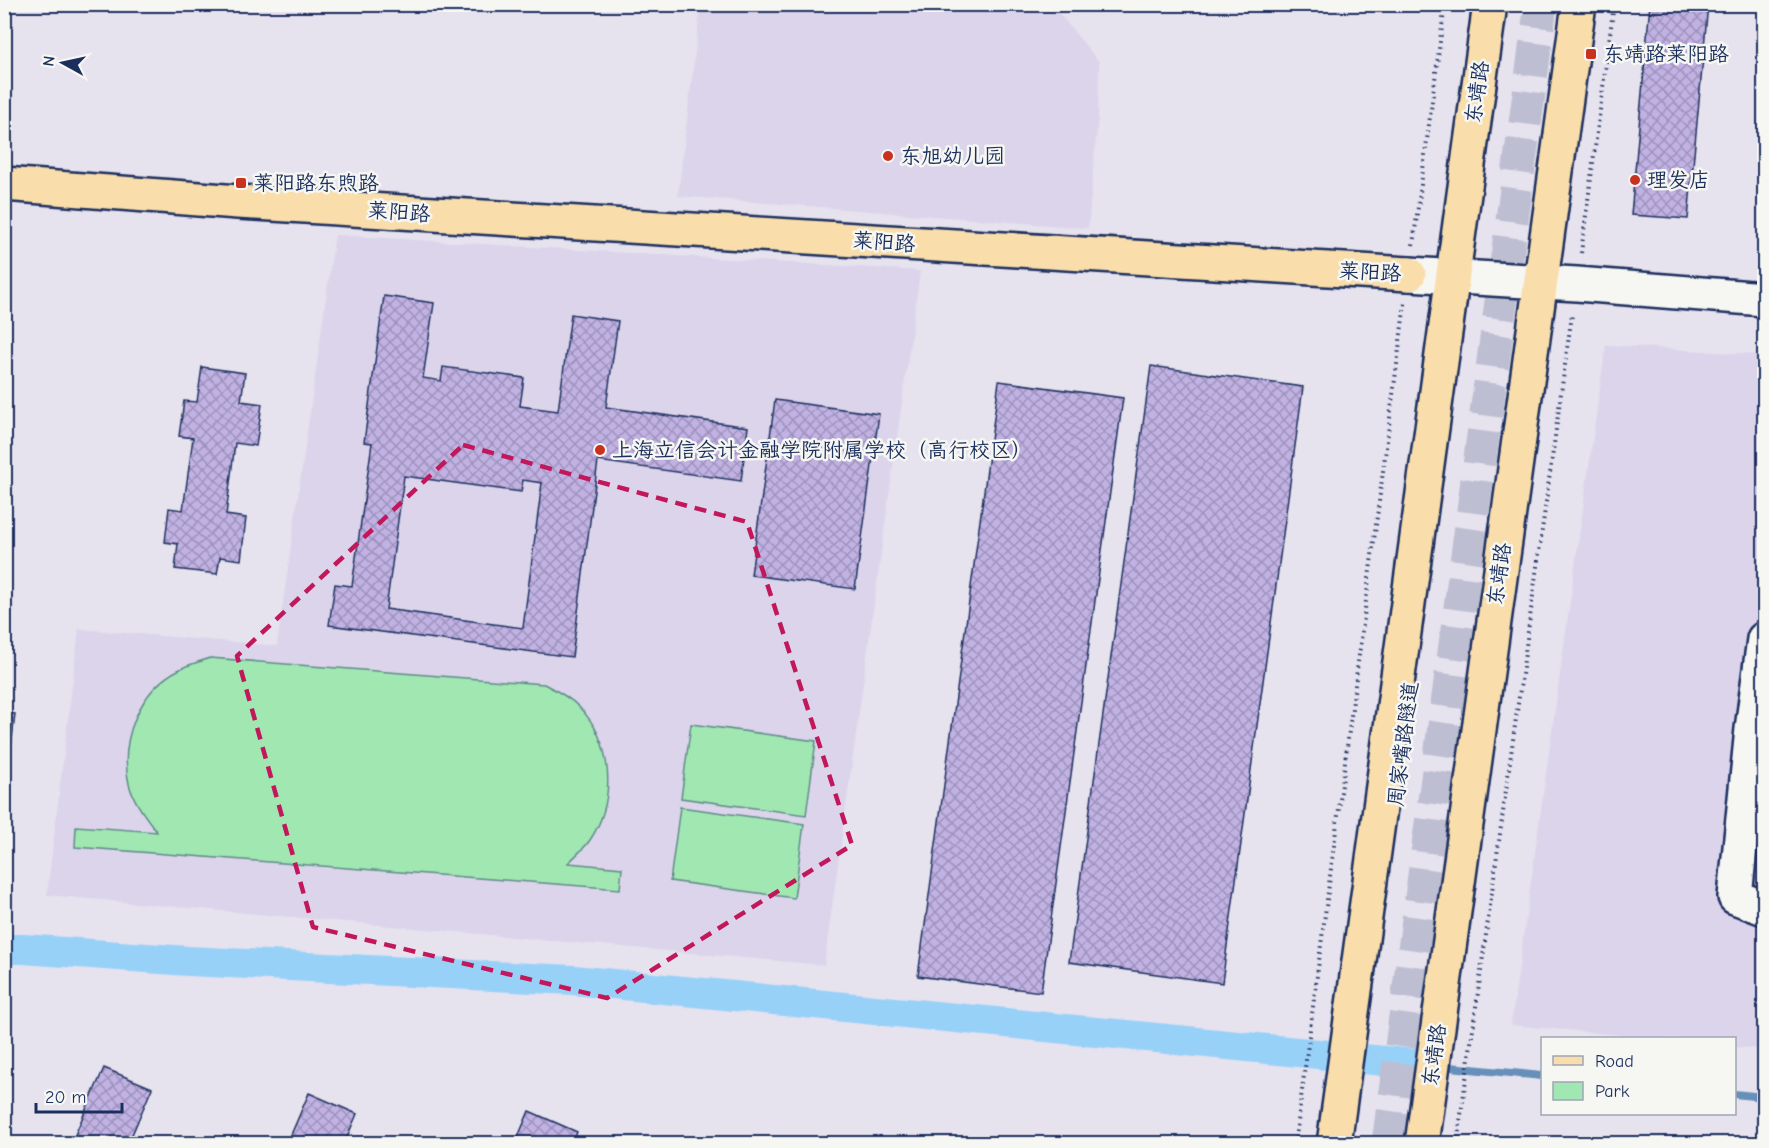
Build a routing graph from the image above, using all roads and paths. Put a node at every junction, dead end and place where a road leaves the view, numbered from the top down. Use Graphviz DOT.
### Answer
graph roads {
  1 [pos="1445,4"];
  2 [pos="1490,4"];
  3 [pos="1579,4"];
  4 [pos="1614,4"];
  5 [pos="4,184"];
  6 [pos="1409,274"];
  7 [pos="1453,276"];
  8 [pos="1541,281"];
  9 [pos="1577,284"];
  10 [pos="1764,298"];
  11 [pos="1445,343"];
  12 [pos="1764,639"];
  13 [pos="1757,756"];
  14 [pos="1764,908"];
  15 [pos="1356,1132"];
  16 [pos="1295,1143"];
  17 [pos="1334,1143"];
  18 [pos="1422,1143"];
  19 [pos="1457,1143"];
  1 -- 6 [label="path"];
  2 -- 7 [label="main road, 东靖路"];
  3 -- 8 [label="main road, 东靖路"];
  4 -- 9 [label="path"];
  5 -- 6 [label="main road, 莱阳路"];
  6 -- 7 [label="street, 莱阳路"];
  6 -- 16 [label="path"];
  7 -- 8 [label="street, 莱阳路"];
  7 -- 11 [label="main road, 东靖路"];
  8 -- 9 [label="street, 莱阳路"];
  8 -- 18 [label="main road, 东靖路"];
  9 -- 10 [label="street, 莱阳路"];
  9 -- 19 [label="path"];
  11 -- 15 [label="main road, 周家嘴路隧道"];
  11 -- 17 [label="main road, 东靖路"];
  12 -- 13 [label="street"];
  13 -- 14 [label="street"];
}
